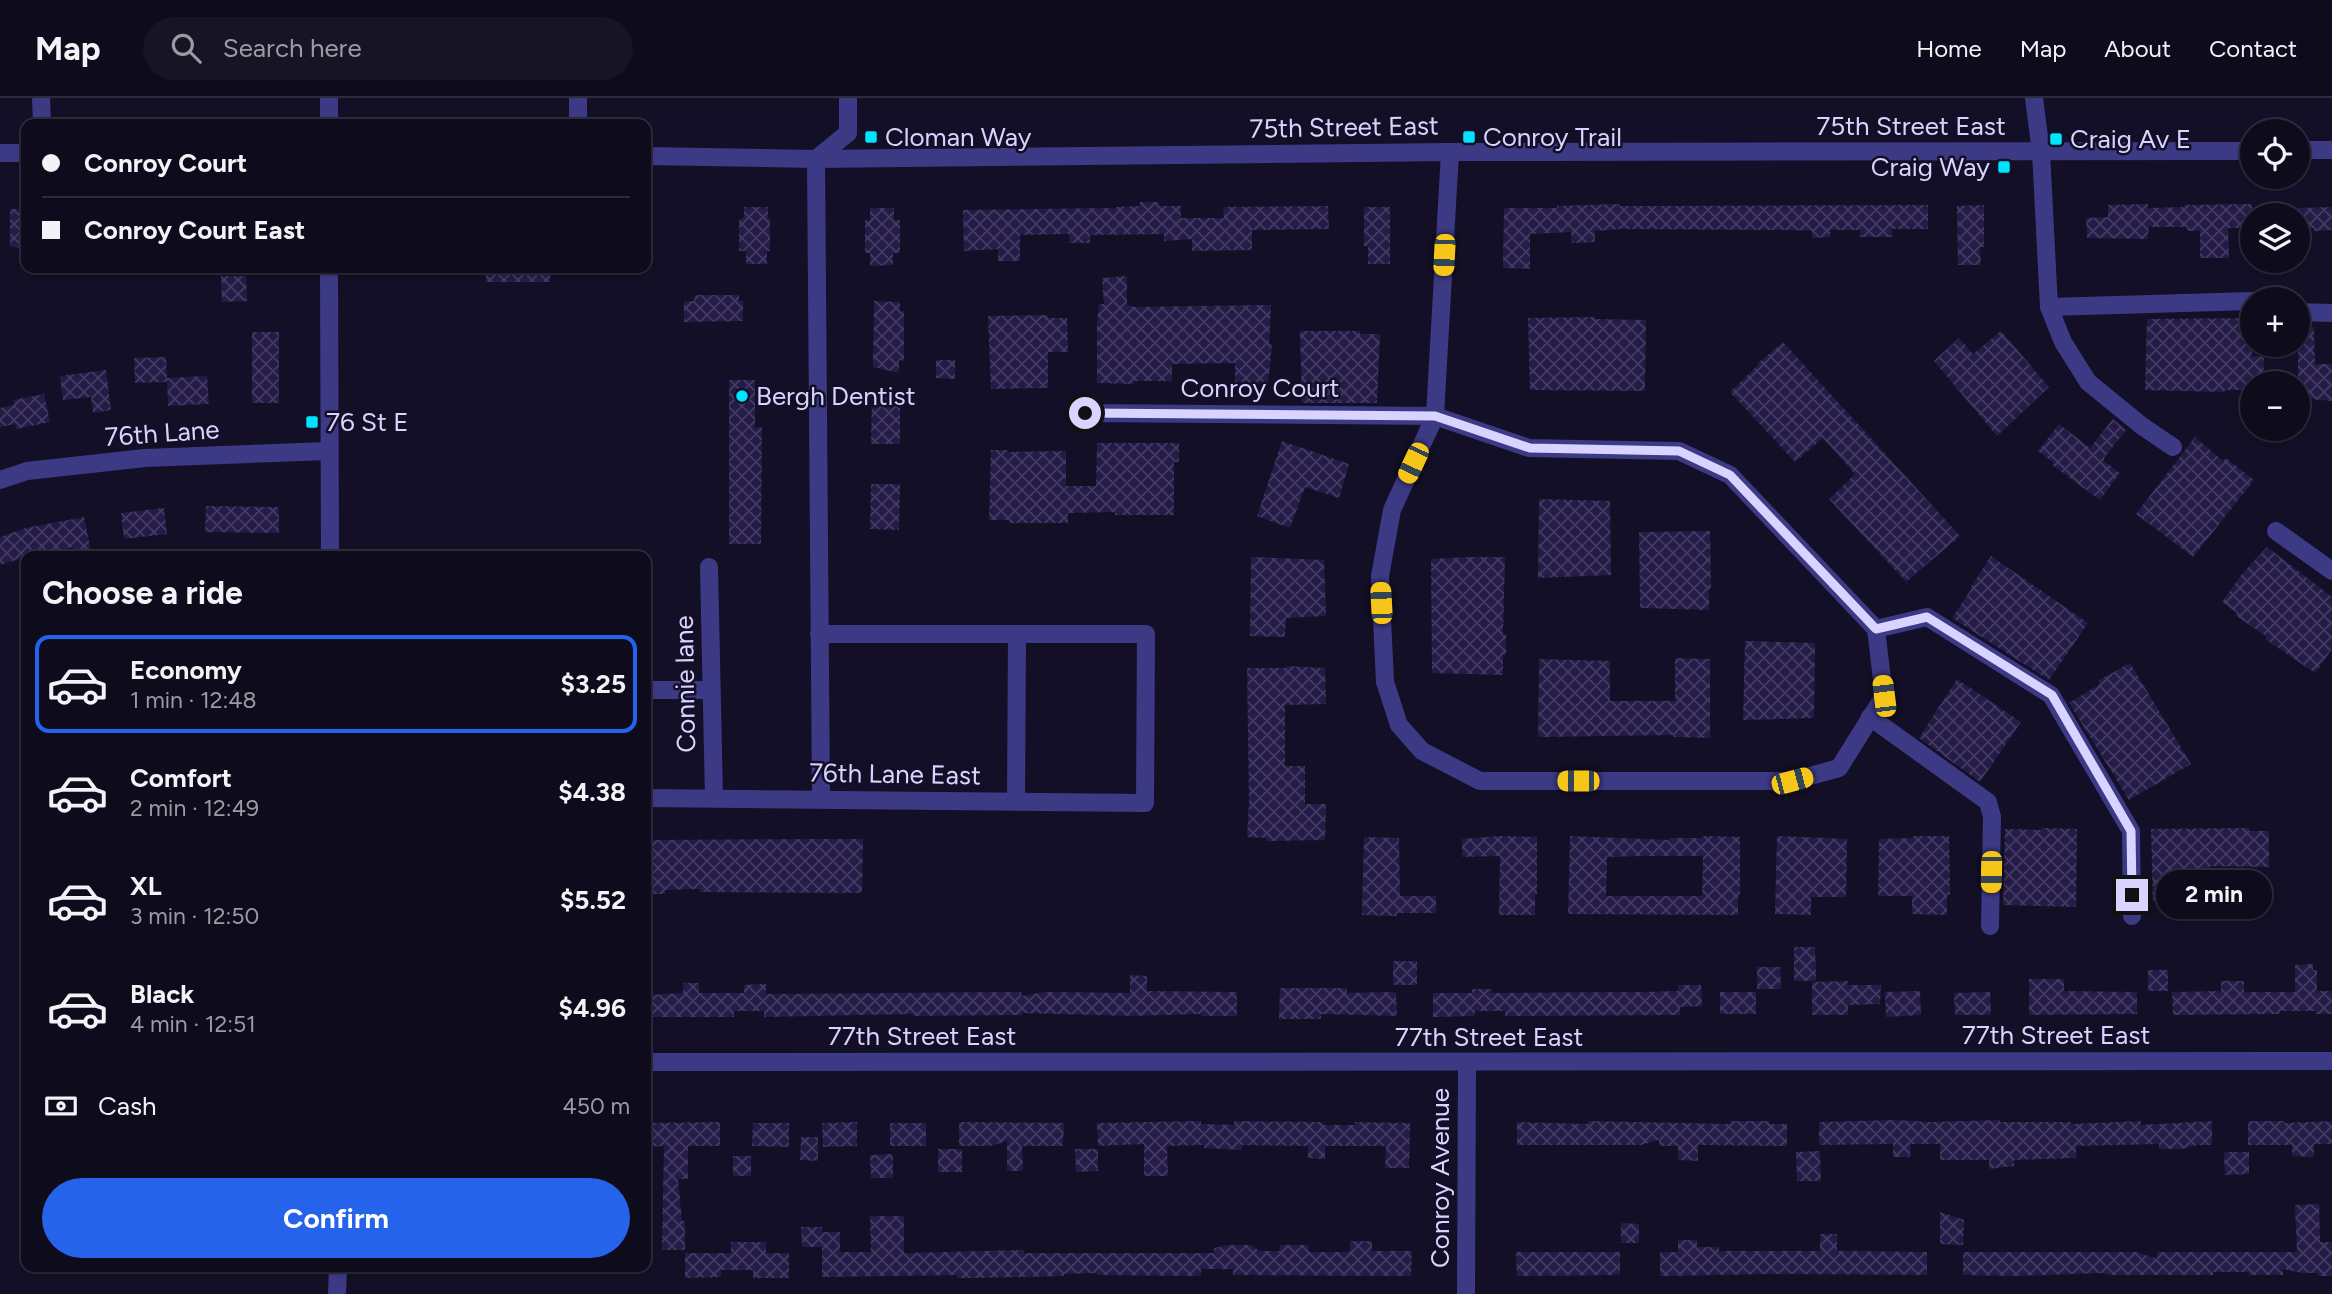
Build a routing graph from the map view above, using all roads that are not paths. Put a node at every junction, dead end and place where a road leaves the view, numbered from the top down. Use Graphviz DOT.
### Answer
graph roads {
  1 [pos="41,98"];
  2 [pos="329,98"];
  3 [pos="578,98"];
  4 [pos="849,98"];
  5 [pos="2034,98"];
  6 [pos="42,119"];
  7 [pos="329,119"];
  8 [pos="579,119"];
  9 [pos="2310,150"];
  10 [pos="2332,150"];
  11 [pos="2240,151"];
  12 [pos="1450,152"];
  13 [pos="2041,152"];
  14 [pos="0,153"];
  15 [pos="21,153"];
  16 [pos="651,156"];
  17 [pos="816,159"];
  18 [pos="329,273"];
  19 [pos="2240,301"];
  20 [pos="2049,307"];
  21 [pos="2310,312"];
  22 [pos="2332,313"];
  23 [pos="1085,413"];
  24 [pos="1435,416"];
  25 [pos="2173,447"];
  26 [pos="328,452"];
  27 [pos="0,480"];
  28 [pos="2276,531"];
  29 [pos="330,551"];
  30 [pos="709,568"];
  31 [pos="2332,571"];
  32 [pos="1876,629"];
  33 [pos="819,634"];
  34 [pos="1017,634"];
  35 [pos="651,690"];
  36 [pos="711,690"];
  37 [pos="1870,717"];
  38 [pos="651,798"];
  39 [pos="714,798"];
  40 [pos="821,799"];
  41 [pos="1016,801"];
  42 [pos="2132,916"];
  43 [pos="1990,926"];
  44 [pos="2332,1061"];
  45 [pos="651,1062"];
  46 [pos="1467,1063"];
  47 [pos="338,1272"];
  48 [pos="337,1294"];
  49 [pos="1466,1294"];
  1 -- 6 [label="street"];
  2 -- 7 [label="street"];
  3 -- 8 [label="street"];
  4 -- 17 [label="street"];
  5 -- 13 [label="street"];
  9 -- 10 [label="street"];
  11 -- 13 [label="street, 75th Street East"];
  12 -- 13 [label="street, 75th Street East"];
  12 -- 17 [label="street, 75th Street East"];
  12 -- 24 [label="street"];
  13 -- 20 [label="street"];
  14 -- 15 [label="street"];
  16 -- 17 [label="street, 75th Street East"];
  17 -- 33 [label="street"];
  18 -- 26 [label="street"];
  19 -- 20 [label="street"];
  20 -- 25 [label="street"];
  21 -- 22 [label="street"];
  23 -- 24 [label="street, Conroy Court"];
  24 -- 32 [label="street"];
  24 -- 37 [label="street"];
  26 -- 27 [label="street, 76th Lane"];
  26 -- 29 [label="street"];
  28 -- 31 [label="street"];
  30 -- 36 [label="street, Connie lane"];
  32 -- 37 [label="street"];
  32 -- 42 [label="street"];
  33 -- 34 [label="street"];
  33 -- 40 [label="street"];
  34 -- 41 [label="street"];
  34 -- 41 [label="street, 76th Lane East"];
  35 -- 36 [label="street"];
  36 -- 39 [label="street, Connie lane"];
  37 -- 43 [label="street"];
  38 -- 39 [label="street, 76th Lane East"];
  39 -- 40 [label="street, 76th Lane East"];
  40 -- 41 [label="street, 76th Lane East"];
  44 -- 46 [label="street, 77th Street East"];
  45 -- 46 [label="street, 77th Street East"];
  46 -- 49 [label="street, Conroy Avenue"];
  47 -- 48 [label="street"];
}
